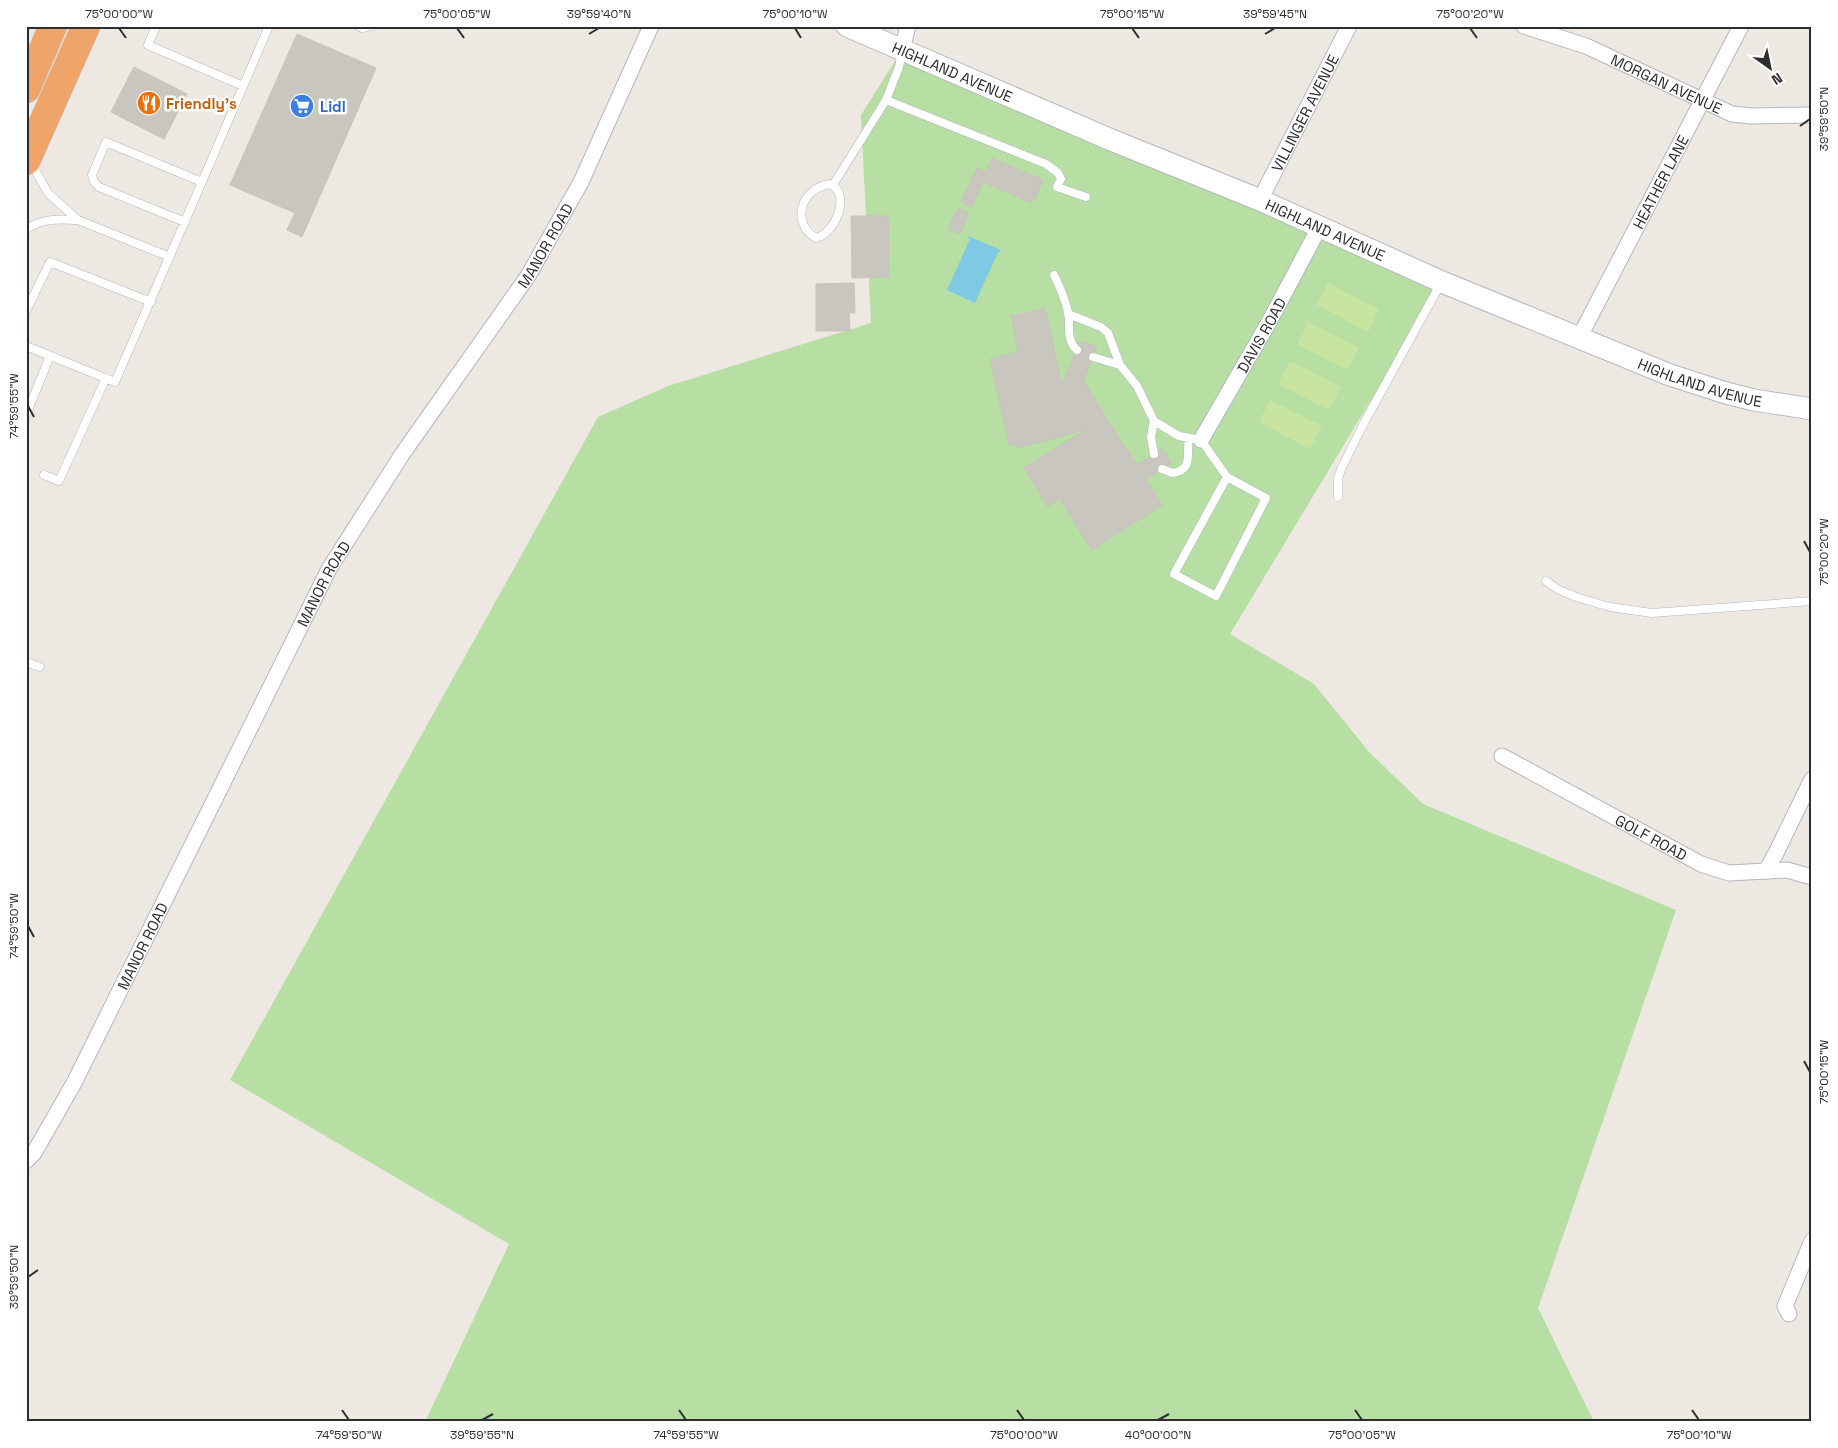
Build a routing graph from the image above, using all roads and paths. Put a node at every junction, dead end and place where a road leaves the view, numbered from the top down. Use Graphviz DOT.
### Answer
graph roads {
  1 [pos="53,26"];
  2 [pos="86,26"];
  3 [pos="156,26"];
  4 [pos="269,26"];
  5 [pos="359,26"];
  6 [pos="371,26"];
  7 [pos="651,26"];
  8 [pos="847,26"];
  9 [pos="908,26"];
  10 [pos="1349,26"];
  11 [pos="1524,26"];
  12 [pos="1741,26"];
  13 [pos="902,50"];
  14 [pos="31,71"];
  15 [pos="243,86"];
  16 [pos="886,100"];
  17 [pos="1702,100"];
  18 [pos="1812,116"];
  19 [pos="27,159"];
  20 [pos="202,182"];
  21 [pos="833,185"];
  22 [pos="1086,197"];
  23 [pos="1260,200"];
  24 [pos="78,220"];
  25 [pos="184,222"];
  26 [pos="1319,228"];
  27 [pos="26,229"];
  28 [pos="170,257"];
  29 [pos="1054,275"];
  30 [pos="1442,282"];
  31 [pos="151,302"];
  32 [pos="26,311"];
  33 [pos="1068,314"];
  34 [pos="1579,338"];
  35 [pos="26,346"];
  36 [pos="1077,350"];
  37 [pos="50,356"];
  38 [pos="1093,357"];
  39 [pos="1120,365"];
  40 [pos="106,378"];
  41 [pos="1812,409"];
  42 [pos="26,415"];
  43 [pos="1154,421"];
  44 [pos="1195,439"];
  45 [pos="1154,454"];
  46 [pos="1162,469"];
  47 [pos="44,474"];
  48 [pos="1227,477"];
  49 [pos="1338,497"];
  50 [pos="1546,581"];
  51 [pos="1812,601"];
  52 [pos="26,662"];
  53 [pos="40,667"];
  54 [pos="1502,756"];
  55 [pos="1812,779"];
  56 [pos="1766,871"];
  57 [pos="1812,877"];
  58 [pos="26,1161"];
  59 [pos="1812,1241"];
  60 [pos="1789,1314"];
  1 -- 14 [label="highway"];
  2 -- 19 [label="highway"];
  3 -- 15 [label="lane"];
  4 -- 15 [label="lane"];
  5 -- 6 [label="lane"];
  7 -- 58 [label="street, MANOR ROAD"];
  8 -- 13 [label="street, HIGHLAND AVENUE"];
  9 -- 13 [label="street"];
  10 -- 23 [label="street, VILLINGER AVENUE"];
  11 -- 17 [label="street, MORGAN AVENUE"];
  12 -- 17 [label="street, HEATHER LANE"];
  13 -- 16 [label="lane"];
  13 -- 23 [label="street, HIGHLAND AVENUE"];
  15 -- 20 [label="lane"];
  16 -- 21 [label="lane"];
  16 -- 22 [label="lane"];
  17 -- 18 [label="street, MORGAN AVENUE"];
  17 -- 34 [label="street, HEATHER LANE"];
  19 -- 24 [label="lane"];
  20 -- 25 [label="lane"];
  20 -- 25 [label="lane"];
  21 -- 21 [label="lane"];
  23 -- 26 [label="street, HIGHLAND AVENUE"];
  24 -- 27 [label="lane"];
  24 -- 28 [label="lane"];
  25 -- 28 [label="lane"];
  26 -- 30 [label="street, HIGHLAND AVENUE"];
  26 -- 44 [label="street, DAVIS ROAD"];
  28 -- 31 [label="lane"];
  29 -- 33 [label="lane"];
  30 -- 34 [label="street, HIGHLAND AVENUE"];
  30 -- 49 [label="lane"];
  31 -- 32 [label="lane"];
  31 -- 40 [label="lane"];
  33 -- 36 [label="lane"];
  33 -- 39 [label="lane"];
  34 -- 41 [label="street, HIGHLAND AVENUE"];
  35 -- 37 [label="lane"];
  37 -- 40 [label="lane"];
  37 -- 42 [label="lane"];
  38 -- 39 [label="lane"];
  39 -- 43 [label="lane"];
  40 -- 47 [label="lane"];
  43 -- 44 [label="lane"];
  43 -- 45 [label="lane"];
  44 -- 46 [label="lane"];
  44 -- 48 [label="lane"];
  48 -- 48 [label="lane"];
  50 -- 51 [label="lane"];
  52 -- 53 [label="lane"];
  54 -- 56 [label="street, GOLF ROAD"];
  55 -- 56 [label="street"];
  56 -- 57 [label="street, GOLF ROAD"];
  59 -- 60 [label="street"];
}
